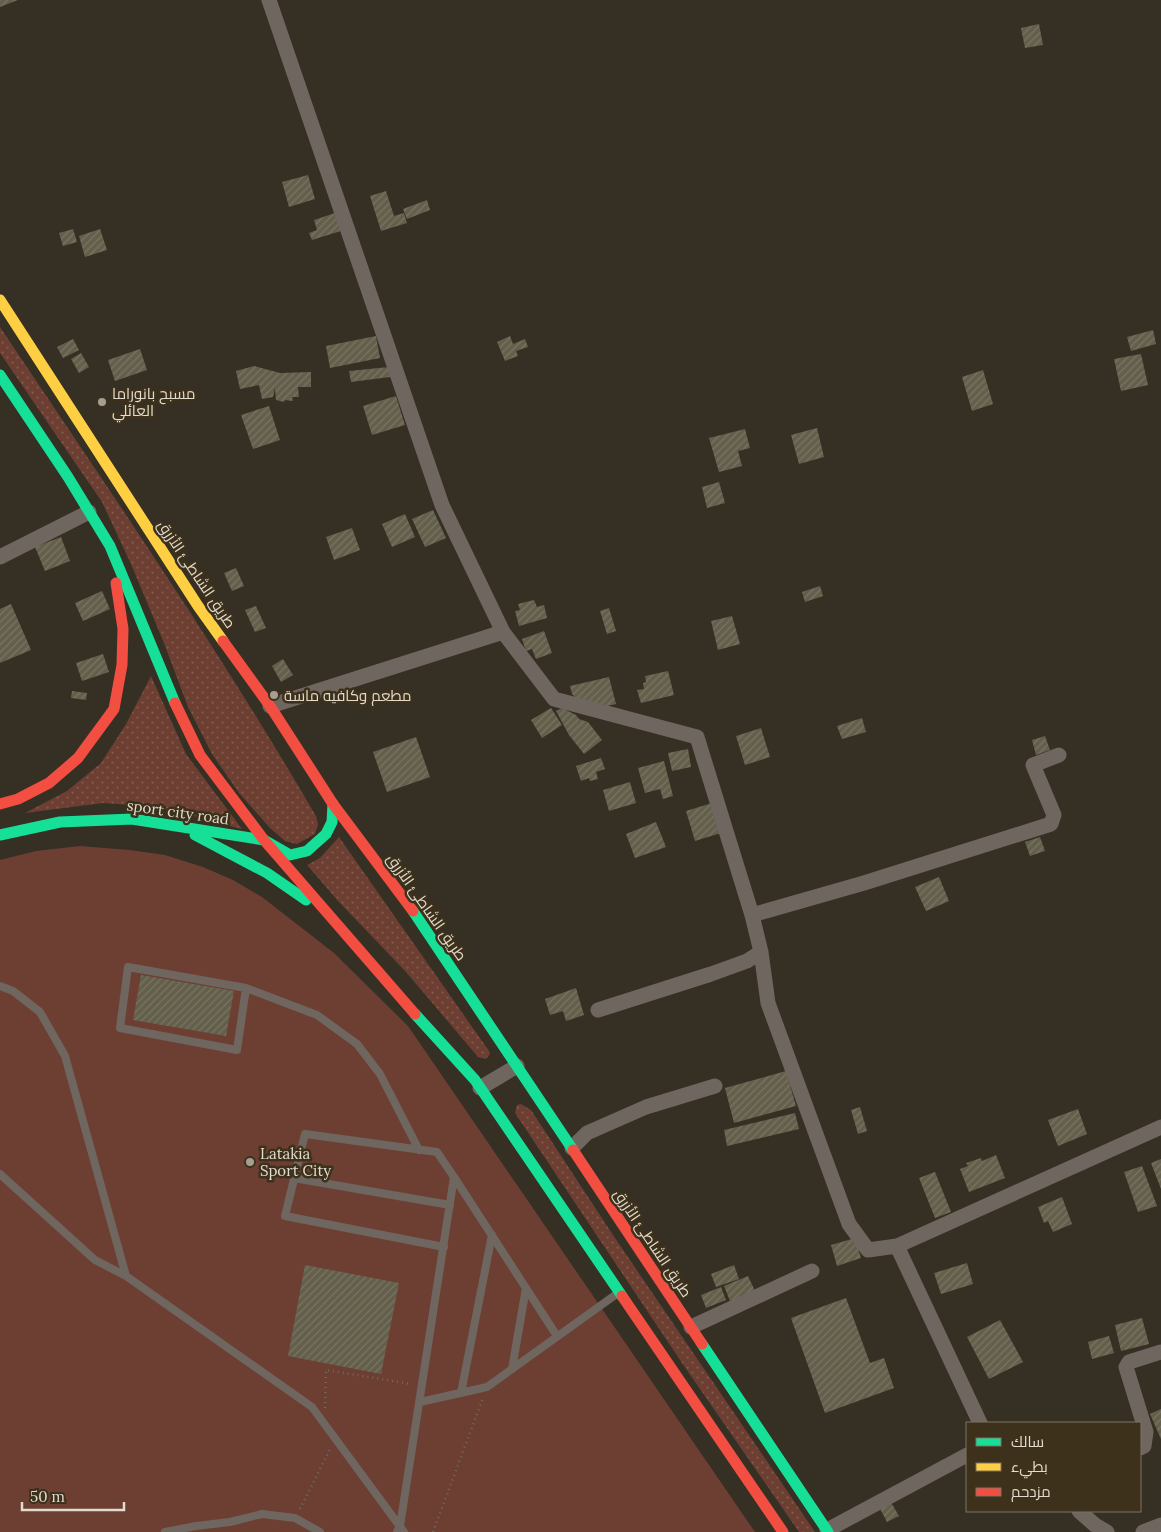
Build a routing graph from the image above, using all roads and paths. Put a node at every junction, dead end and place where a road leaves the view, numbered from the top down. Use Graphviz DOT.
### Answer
graph roads {
  1 [pos="270,0"];
  2 [pos="0,300"];
  3 [pos="0,375"];
  4 [pos="89,512"];
  5 [pos="110,546"];
  6 [pos="0,557"];
  7 [pos="503,632"];
  8 [pos="270,706"];
  9 [pos="1059,755"];
  10 [pos="0,804"];
  11 [pos="333,804"];
  12 [pos="179,826"];
  13 [pos="0,835"];
  14 [pos="264,840"];
  15 [pos="752,915"];
  16 [pos="331,918"];
  17 [pos="761,952"];
  18 [pos="0,986"];
  19 [pos="246,988"];
  20 [pos="598,1010"];
  21 [pos="517,1066"];
  22 [pos="715,1086"];
  23 [pos="480,1088"];
  24 [pos="1161,1127"];
  25 [pos="572,1148"];
  26 [pos="419,1150"];
  27 [pos="0,1174"];
  28 [pos="454,1177"];
  29 [pos="294,1178"];
  30 [pos="450,1205"];
  31 [pos="492,1235"];
  32 [pos="897,1246"];
  33 [pos="444,1247"];
  34 [pos="812,1271"];
  35 [pos="126,1276"];
  36 [pos="526,1288"];
  37 [pos="620,1292"];
  38 [pos="691,1327"];
  39 [pos="557,1336"];
  40 [pos="1161,1352"];
  41 [pos="512,1368"];
  42 [pos="423,1386"];
  43 [pos="486,1387"];
  44 [pos="461,1394"];
  45 [pos="420,1402"];
  46 [pos="980,1422"];
  47 [pos="325,1425"];
  48 [pos="336,1439"];
  49 [pos="1141,1448"];
  50 [pos="966,1455"];
  51 [pos="1080,1512"];
  52 [pos="295,1518"];
  53 [pos="1161,1525"];
  54 [pos="400,1530"];
  55 [pos="828,1531"];
  56 [pos="164,1532"];
  57 [pos="320,1532"];
  58 [pos="433,1532"];
  59 [pos="783,1532"];
  60 [pos="1107,1532"];
  61 [pos="1143,1532"];
  1 -- 7 [label="street"];
  2 -- 8 [label="main road, طريق الشاطئ الأزرق"];
  3 -- 4 [label="main road"];
  4 -- 5 [label="main road"];
  4 -- 6 [label="street"];
  5 -- 10 [label="main road"];
  5 -- 14 [label="main road"];
  7 -- 8 [label="street"];
  7 -- 15 [label="street"];
  8 -- 11 [label="main road, طريق الشاطئ الأزرق"];
  9 -- 15 [label="street"];
  11 -- 14 [label="main road"];
  11 -- 21 [label="main road, طريق الشاطئ الأزرق"];
  12 -- 13 [label="main road, sport city road"];
  12 -- 14 [label="main road, sport city road"];
  12 -- 16 [label="main road"];
  14 -- 16 [label="main road"];
  15 -- 17 [label="street"];
  16 -- 23 [label="main road"];
  17 -- 20 [label="street"];
  17 -- 32 [label="street"];
  18 -- 35 [label="lane"];
  19 -- 19 [label="lane"];
  19 -- 26 [label="lane"];
  21 -- 23 [label="street"];
  21 -- 25 [label="main road, طريق الشاطئ الأزرق"];
  22 -- 25 [label="street"];
  23 -- 37 [label="main road"];
  24 -- 32 [label="street"];
  25 -- 38 [label="main road, طريق الشاطئ الأزرق"];
  26 -- 28 [label="lane"];
  26 -- 29 [label="lane"];
  27 -- 35 [label="lane"];
  28 -- 30 [label="lane"];
  28 -- 31 [label="lane"];
  29 -- 30 [label="lane"];
  29 -- 33 [label="lane"];
  30 -- 33 [label="lane"];
  31 -- 36 [label="lane"];
  31 -- 44 [label="lane"];
  32 -- 46 [label="street"];
  33 -- 42 [label="lane"];
  34 -- 38 [label="street"];
  35 -- 47 [label="lane"];
  36 -- 39 [label="lane"];
  36 -- 41 [label="lane"];
  37 -- 39 [label="lane"];
  37 -- 59 [label="main road"];
  38 -- 55 [label="main road, طريق الشاطئ الأزرق"];
  39 -- 41 [label="lane"];
  40 -- 49 [label="street"];
  41 -- 43 [label="lane"];
  42 -- 45 [label="lane"];
  42 -- 47 [label="path"];
  43 -- 44 [label="lane"];
  43 -- 58 [label="path"];
  44 -- 45 [label="lane"];
  45 -- 54 [label="lane"];
  47 -- 48 [label="lane"];
  48 -- 52 [label="path"];
  48 -- 54 [label="lane"];
  50 -- 55 [label="street"];
  51 -- 60 [label="street"];
  52 -- 56 [label="lane"];
  52 -- 57 [label="lane"];
  53 -- 61 [label="street"];
}
